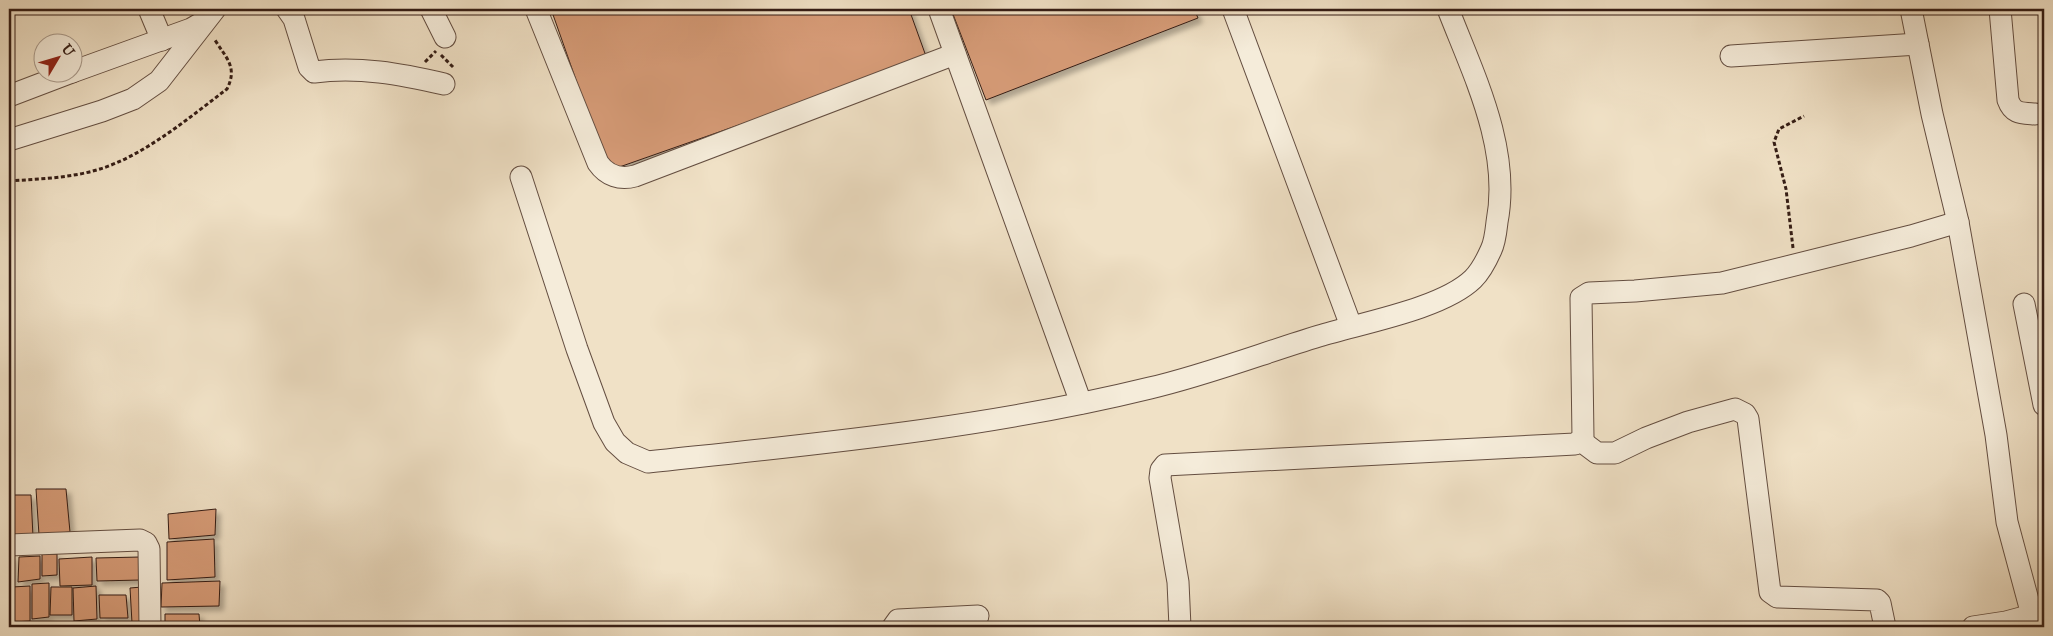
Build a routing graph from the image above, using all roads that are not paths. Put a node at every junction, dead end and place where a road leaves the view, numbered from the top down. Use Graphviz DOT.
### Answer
graph roads {
  1 [pos="148,9"];
  2 [pos="287,9"];
  3 [pos="431,9"];
  4 [pos="536,9"];
  5 [pos="939,9"];
  6 [pos="1233,9"];
  7 [pos="1448,9"];
  8 [pos="1911,9"];
  9 [pos="2000,9"];
  10 [pos="209,16"];
  11 [pos="445,37"];
  12 [pos="156,42"];
  13 [pos="1918,44"];
  14 [pos="956,54"];
  15 [pos="1731,56"];
  16 [pos="82,68"];
  17 [pos="169,70"];
  18 [pos="46,82"];
  19 [pos="444,84"];
  20 [pos="9,96"];
  21 [pos="2035,114"];
  22 [pos="9,140"];
  23 [pos="521,177"];
  24 [pos="1958,222"];
  25 [pos="2024,304"];
  26 [pos="1350,326"];
  27 [pos="1081,403"];
  28 [pos="2044,404"];
  29 [pos="1581,441"];
  30 [pos="9,545"];
  31 [pos="978,616"];
  32 [pos="2034,621"];
  33 [pos="150,627"];
  34 [pos="893,627"];
  35 [pos="1180,627"];
  36 [pos="1885,627"];
  37 [pos="1973,627"];
  1 -- 12 [label="street"];
  2 -- 19 [label="street"];
  3 -- 11 [label="street"];
  4 -- 14 [label="street"];
  5 -- 14 [label="street"];
  6 -- 26 [label="street"];
  7 -- 26 [label="street"];
  8 -- 13 [label="street"];
  9 -- 21 [label="street"];
  10 -- 12 [label="street"];
  10 -- 17 [label="street"];
  12 -- 16 [label="street"];
  12 -- 17 [label="street"];
  13 -- 15 [label="street"];
  13 -- 24 [label="street"];
  14 -- 27 [label="street"];
  17 -- 22 [label="street"];
  18 -- 20 [label="street"];
  23 -- 27 [label="street"];
  24 -- 29 [label="street"];
  24 -- 32 [label="street"];
  25 -- 28 [label="street"];
  26 -- 27 [label="street"];
  29 -- 35 [label="street"];
  29 -- 36 [label="street"];
  30 -- 33 [label="street"];
  31 -- 34 [label="street"];
  32 -- 37 [label="street"];
}
